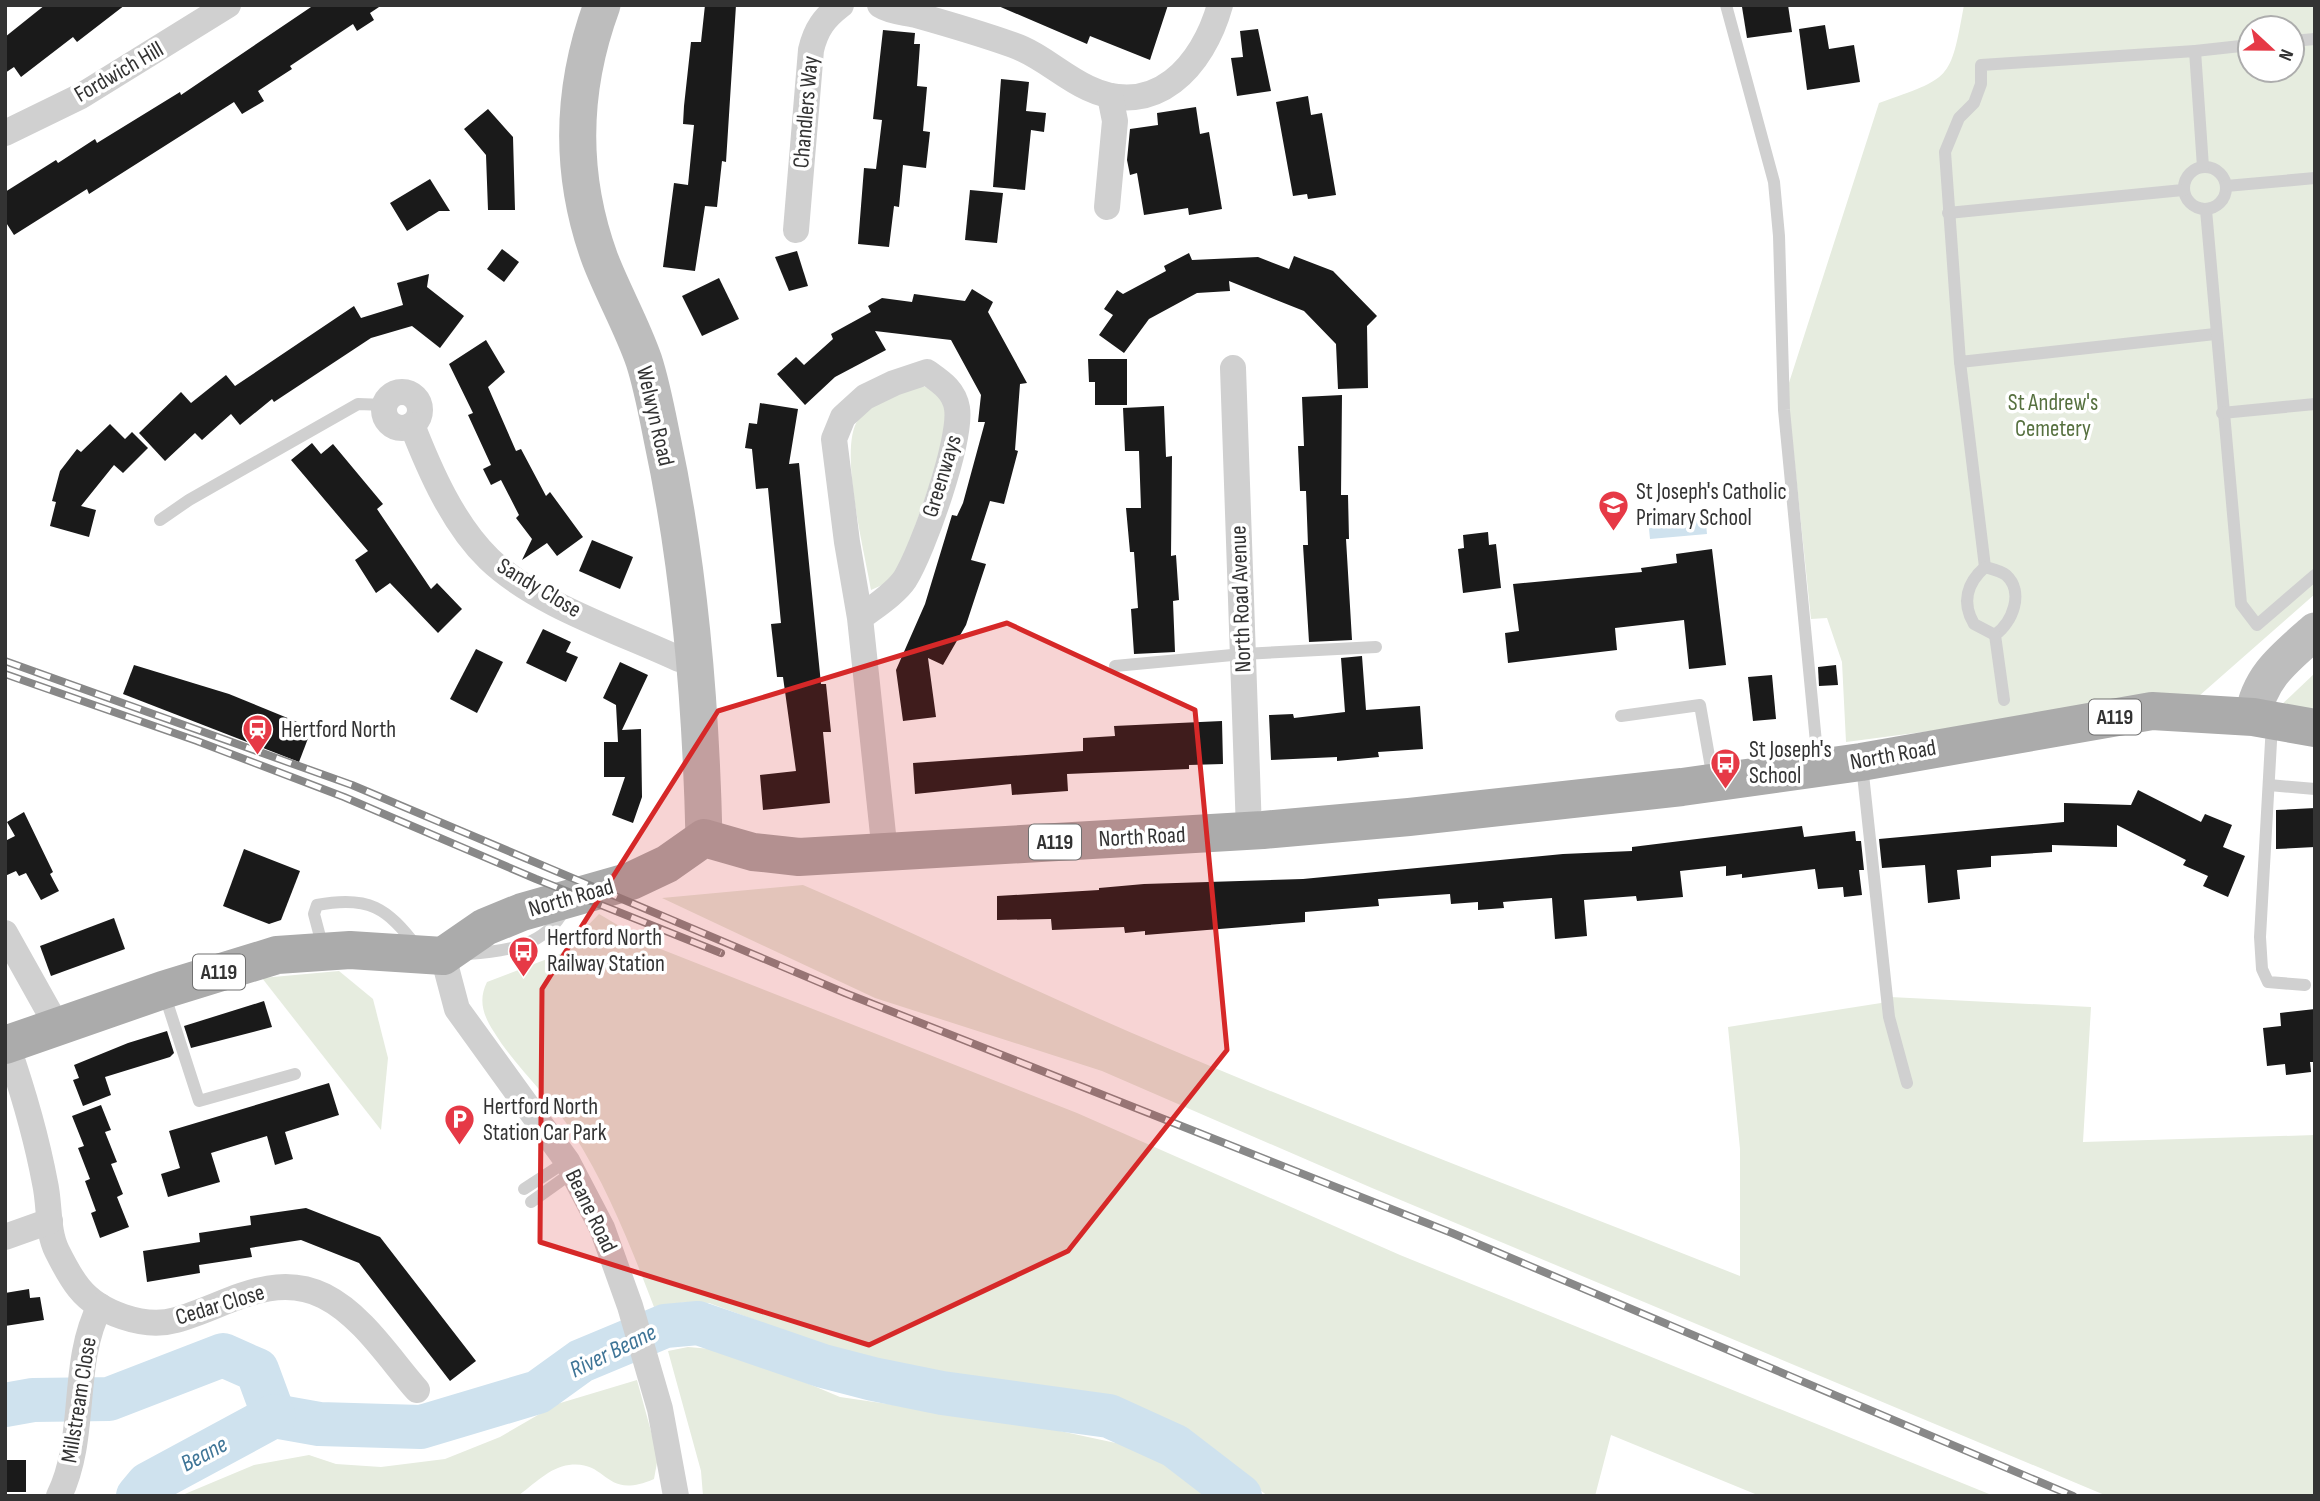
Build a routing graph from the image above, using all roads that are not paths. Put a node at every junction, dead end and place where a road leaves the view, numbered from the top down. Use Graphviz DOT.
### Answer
graph roads {
  1 [pos="228,5"];
  2 [pos="602,5"];
  3 [pos="841,5"];
  4 [pos="880,5"];
  5 [pos="1726,5"];
  6 [pos="1218,14"];
  7 [pos="2236,47"];
  8 [pos="2195,51"];
  9 [pos="1110,96"];
  10 [pos="5,133"];
  11 [pos="2203,167"];
  12 [pos="2315,178"];
  13 [pos="2226,186"];
  14 [pos="2183,190"];
  15 [pos="1107,207"];
  16 [pos="2206,210"];
  17 [pos="1948,213"];
  18 [pos="796,230"];
  19 [pos="2215,334"];
  20 [pos="1960,362"];
  21 [pos="1233,368"];
  22 [pos="2315,404"];
  23 [pos="384,405"];
  24 [pos="2222,413"];
  25 [pos="160,520"];
  26 [pos="1986,567"];
  27 [pos="2315,575"];
  28 [pos="860,618"];
  29 [pos="2315,632"];
  30 [pos="1995,635"];
  31 [pos="1376,648"];
  32 [pos="1243,654"];
  33 [pos="693,660"];
  34 [pos="1115,666"];
  35 [pos="2004,700"];
  36 [pos="1621,716"];
  37 [pos="2263,718"];
  38 [pos="2315,728"];
  39 [pos="1861,762"];
  40 [pos="1818,767"];
  41 [pos="1714,782"];
  42 [pos="2269,785"];
  43 [pos="2315,789"];
  44 [pos="1249,831"];
  45 [pos="704,838"];
  46 [pos="886,853"];
  47 [pos="5,933"];
  48 [pos="432,955"];
  49 [pos="2305,985"];
  50 [pos="163,990"];
  51 [pos="57,1026"];
  52 [pos="6,1045"];
  53 [pos="295,1074"];
  54 [pos="1907,1083"];
  55 [pos="570,1167"];
  56 [pos="524,1189"];
  57 [pos="531,1202"];
  58 [pos="50,1221"];
  59 [pos="5,1237"];
  60 [pos="100,1306"];
  61 [pos="417,1390"];
  62 [pos="59,1496"];
  63 [pos="676,1496"];
  1 -- 10 [label="street, Fordwich Hill"];
  2 -- 33 [label="main road, Welwyn Road"];
  3 -- 18 [label="street, Chandlers Way"];
  4 -- 9 [label="street"];
  5 -- 40 [label="lane"];
  6 -- 9 [label="street"];
  7 -- 8 [label="lane"];
  8 -- 11 [label="lane"];
  8 -- 17 [label="lane"];
  9 -- 15 [label="street"];
  11 -- 13 [label="lane"];
  11 -- 14 [label="lane"];
  12 -- 13 [label="lane"];
  13 -- 16 [label="lane"];
  14 -- 16 [label="lane"];
  14 -- 17 [label="lane"];
  16 -- 19 [label="lane"];
  17 -- 20 [label="lane"];
  19 -- 20 [label="lane"];
  19 -- 24 [label="lane"];
  20 -- 26 [label="lane"];
  21 -- 32 [label="street, North Road Avenue"];
  22 -- 24 [label="lane"];
  23 -- 25 [label="lane, Sandy Close"];
  23 -- 33 [label="street, Sandy Close"];
  24 -- 27 [label="lane"];
  26 -- 30 [label="lane"];
  26 -- 30 [label="lane"];
  28 -- 28 [label="street, Greenways"];
  28 -- 46 [label="street, Greenways"];
  29 -- 37 [label="main road"];
  30 -- 35 [label="lane"];
  31 -- 32 [label="lane"];
  32 -- 34 [label="lane"];
  32 -- 44 [label="street, North Road Avenue"];
  33 -- 45 [label="main road, Welwyn Road"];
  36 -- 41 [label="lane"];
  37 -- 38 [label="main road, North Road / A119"];
  37 -- 39 [label="main road, North Road / A119"];
  37 -- 42 [label="lane"];
  39 -- 40 [label="main road, North Road / A119"];
  39 -- 54 [label="lane"];
  40 -- 41 [label="main road, North Road / A119"];
  41 -- 44 [label="main road, North Road / A119"];
  42 -- 43 [label="lane"];
  42 -- 49 [label="lane"];
  44 -- 46 [label="main road, North Road / A119"];
  45 -- 46 [label="main road, North Road / A119"];
  45 -- 48 [label="main road, North Road"];
  47 -- 51 [label="street"];
  48 -- 50 [label="main road, A119"];
  48 -- 55 [label="street, Beane Road"];
  50 -- 51 [label="main road, A119"];
  50 -- 53 [label="lane"];
  51 -- 52 [label="main road, A119"];
  52 -- 58 [label="street, Cedar Close"];
  55 -- 56 [label="lane"];
  55 -- 57 [label="lane"];
  55 -- 63 [label="street, Beane Road"];
  58 -- 59 [label="street"];
  58 -- 60 [label="street, Cedar Close"];
  60 -- 61 [label="street, Cedar Close"];
  60 -- 62 [label="street, Millstream Close"];
}
